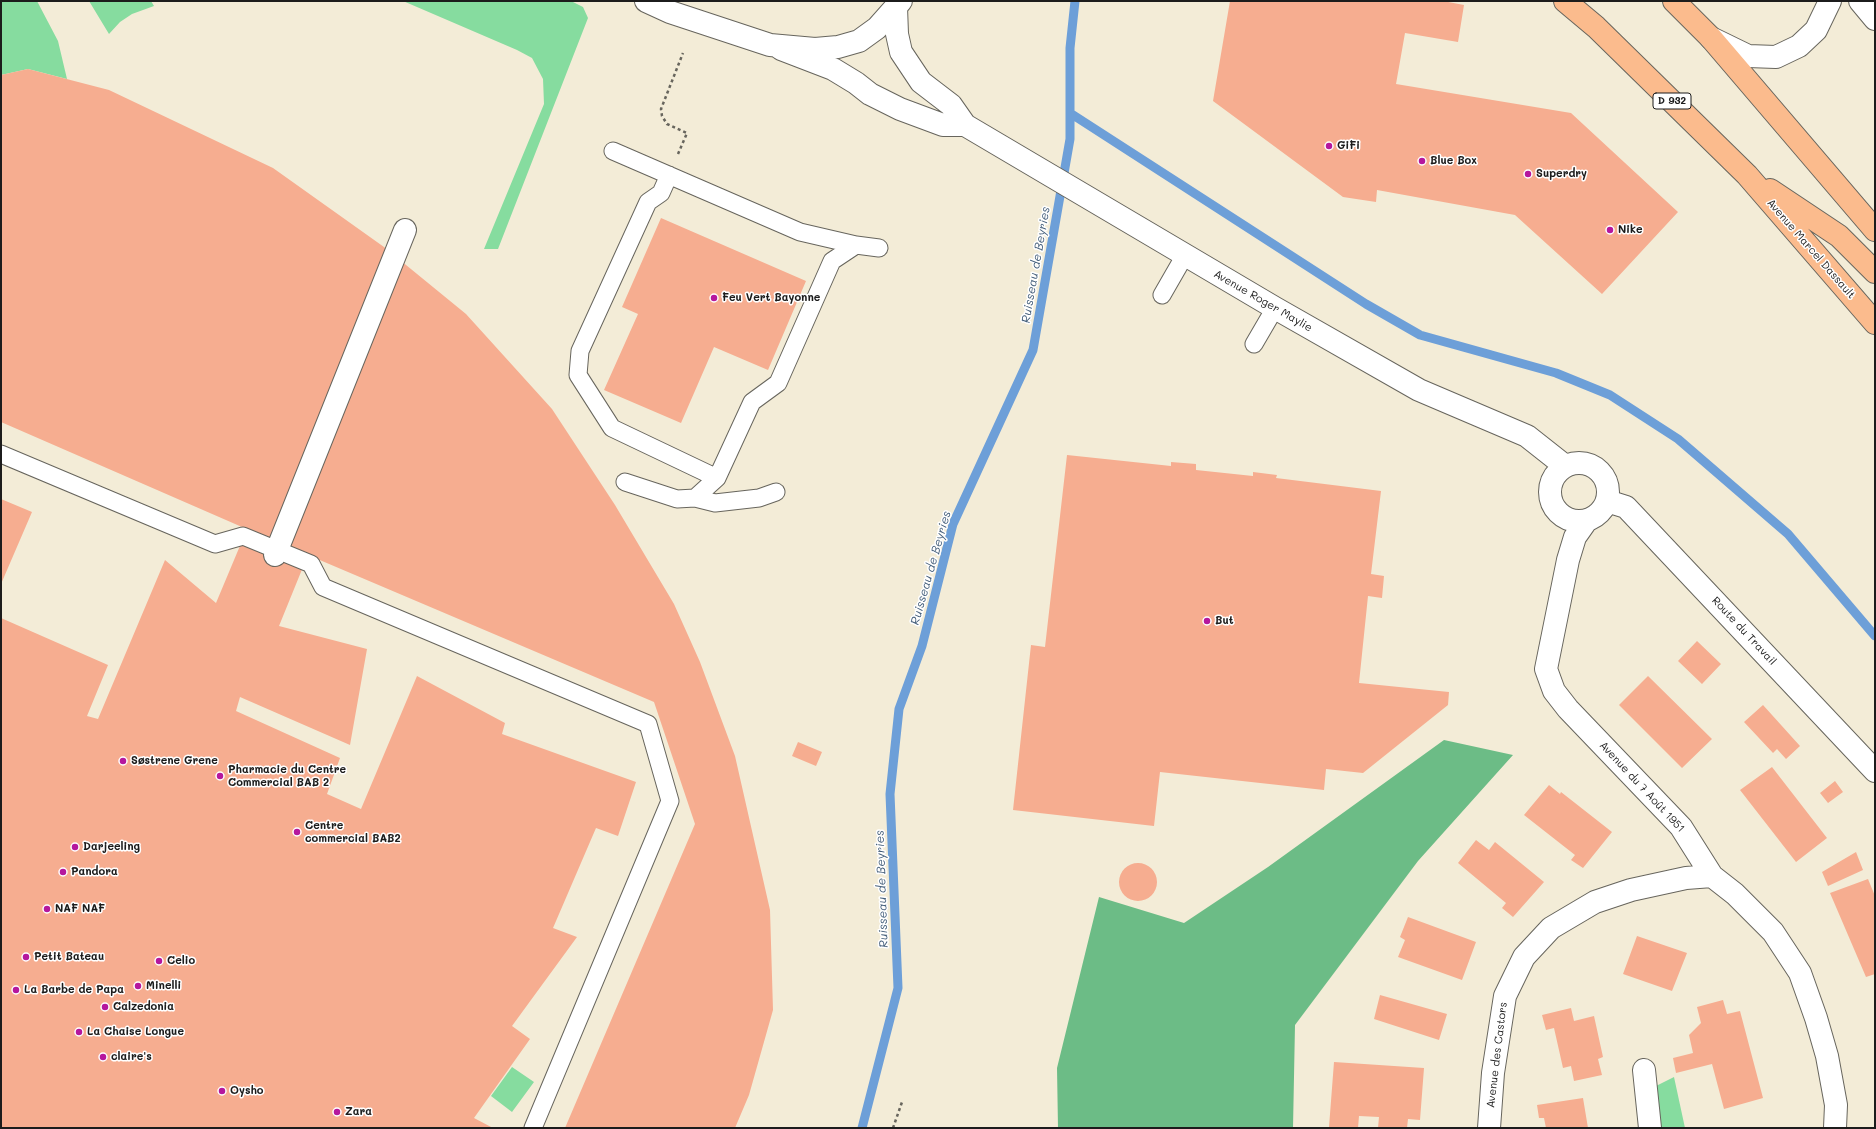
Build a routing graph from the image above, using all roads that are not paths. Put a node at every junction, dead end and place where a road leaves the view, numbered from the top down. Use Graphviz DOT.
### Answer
graph roads {
  1 [pos="646,1"];
  2 [pos="1556,1"];
  3 [pos="1565,1"];
  4 [pos="1674,1"];
  5 [pos="1830,1"];
  6 [pos="1860,1"];
  7 [pos="899,4"];
  8 [pos="1875,19"];
  9 [pos="1596,27"];
  10 [pos="1711,38"];
  11 [pos="770,45"];
  12 [pos="965,125"];
  13 [pos="613,151"];
  14 [pos="669,175"];
  15 [pos="1747,175"];
  16 [pos="405,230"];
  17 [pos="1875,230"];
  18 [pos="800,232"];
  19 [pos="856,245"];
  20 [pos="880,248"];
  21 [pos="1185,255"];
  22 [pos="832,261"];
  23 [pos="1875,272"];
  24 [pos="1162,295"];
  25 [pos="1274,308"];
  26 [pos="1875,323"];
  27 [pos="1254,344"];
  28 [pos="1,454"];
  29 [pos="1565,466"];
  30 [pos="717,478"];
  31 [pos="625,482"];
  32 [pos="776,492"];
  33 [pos="695,498"];
  34 [pos="1607,501"];
  35 [pos="1587,520"];
  36 [pos="276,552"];
  37 [pos="1875,771"];
  38 [pos="1712,876"];
  39 [pos="1644,1070"];
  40 [pos="533,1128"];
  41 [pos="1489,1128"];
  42 [pos="1650,1128"];
  43 [pos="1836,1128"];
  1 -- 11 [label="street"];
  2 -- 9 [label="main road"];
  3 -- 9 [label="main road, Avenue Marcel Dassault"];
  4 -- 10 [label="main road"];
  5 -- 10 [label="street"];
  6 -- 8 [label="street"];
  7 -- 11 [label="street"];
  7 -- 12 [label="street, Avenue Roger Maylie"];
  9 -- 15 [label="main road, Avenue Marcel Dassault / D 932"];
  10 -- 17 [label="main road"];
  11 -- 12 [label="street"];
  12 -- 21 [label="street, Avenue Roger Maylie"];
  13 -- 14 [label="lane"];
  14 -- 18 [label="lane"];
  14 -- 30 [label="lane"];
  15 -- 23 [label="main road, Avenue Marcel Dassault"];
  15 -- 26 [label="main road, Avenue Marcel Dassault"];
  16 -- 36 [label="street"];
  18 -- 19 [label="lane"];
  18 -- 22 [label="lane"];
  19 -- 20 [label="lane"];
  19 -- 22 [label="lane"];
  21 -- 24 [label="lane"];
  21 -- 25 [label="street, Avenue Roger Maylie"];
  22 -- 30 [label="lane"];
  25 -- 27 [label="lane"];
  25 -- 29 [label="street, Avenue Roger Maylie"];
  28 -- 36 [label="lane"];
  29 -- 34 [label="street"];
  29 -- 35 [label="street"];
  30 -- 33 [label="lane"];
  31 -- 33 [label="lane"];
  32 -- 33 [label="lane"];
  34 -- 35 [label="street"];
  34 -- 37 [label="street, Route du Travail"];
  35 -- 38 [label="street, Avenue du 7 Août 1951"];
  36 -- 40 [label="lane"];
  38 -- 41 [label="street, Avenue des Castors"];
  38 -- 43 [label="street, Avenue du 7 Août 1951"];
  39 -- 42 [label="street"];
}
